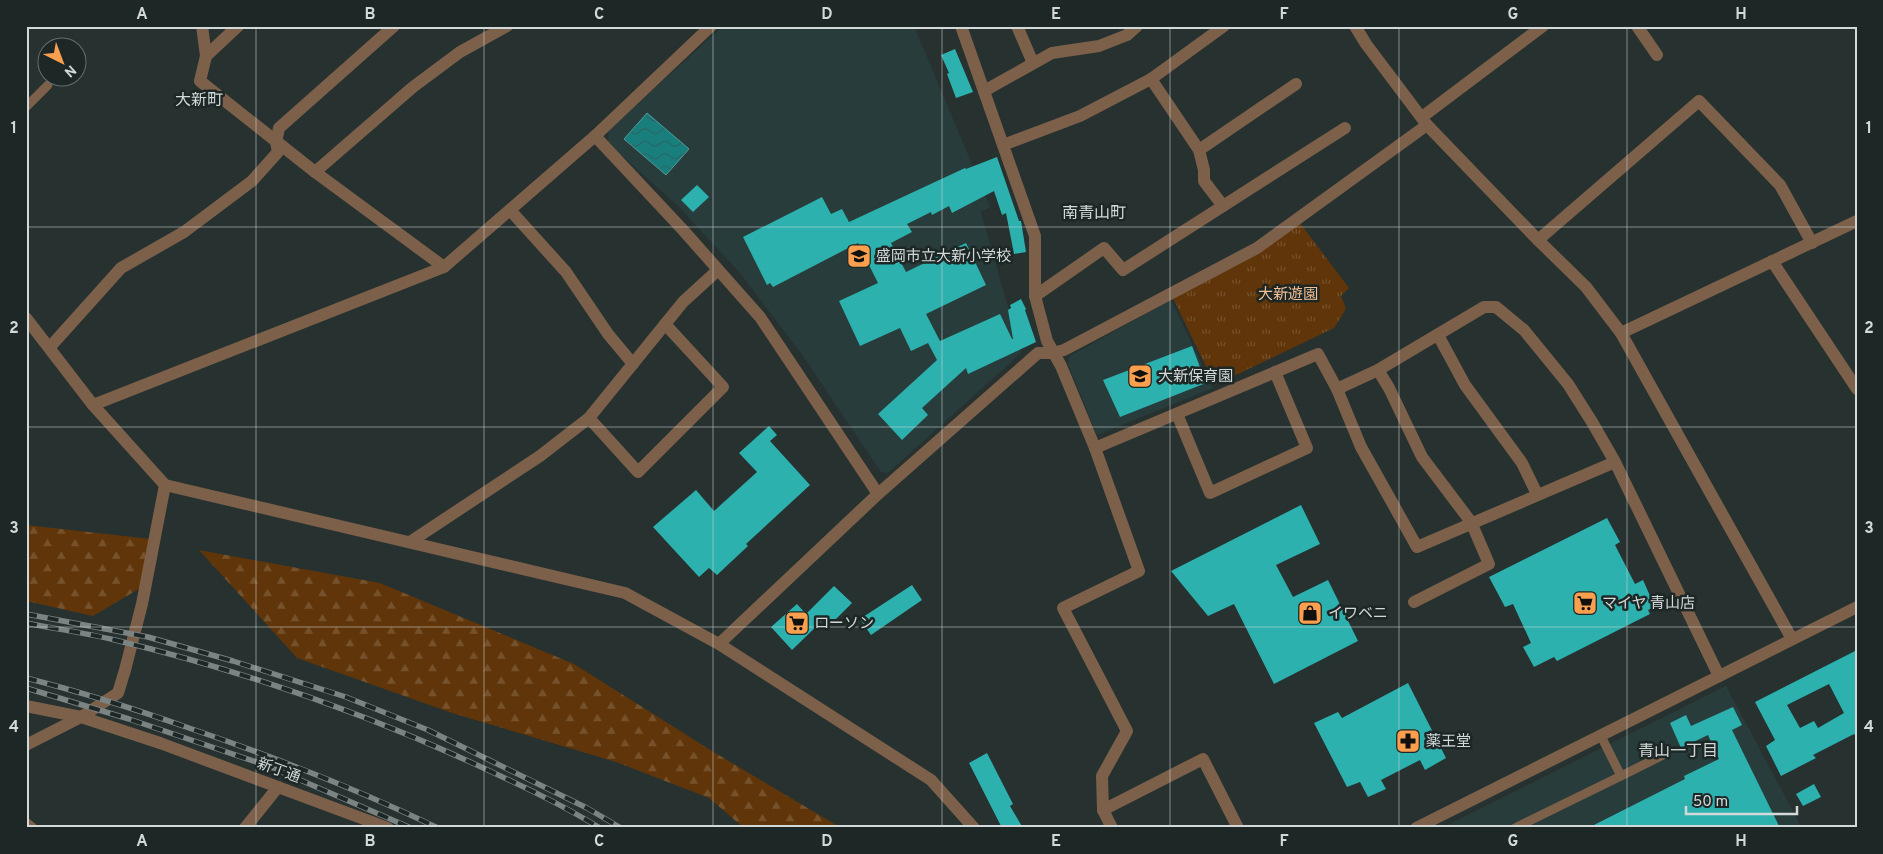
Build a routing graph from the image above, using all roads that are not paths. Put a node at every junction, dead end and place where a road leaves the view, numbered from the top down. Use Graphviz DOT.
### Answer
graph roads {
  1 [pos="202,26"];
  2 [pos="238,26"];
  3 [pos="394,26"];
  4 [pos="507,26"];
  5 [pos="710,26"];
  6 [pos="960,26"];
  7 [pos="1017,26"];
  8 [pos="1224,26"];
  9 [pos="1355,26"];
  10 [pos="1543,26"];
  11 [pos="1637,26"];
  12 [pos="1129,29"];
  13 [pos="1657,55"];
  14 [pos="206,56"];
  15 [pos="1033,63"];
  16 [pos="1151,79"];
  17 [pos="1296,84"];
  18 [pos="45,88"];
  19 [pos="984,91"];
  20 [pos="26,107"];
  21 [pos="1425,121"];
  22 [pos="1345,128"];
  23 [pos="595,136"];
  24 [pos="276,142"];
  25 [pos="1003,145"];
  26 [pos="1199,150"];
  27 [pos="315,172"];
  28 [pos="1223,206"];
  29 [pos="510,210"];
  30 [pos="1857,221"];
  31 [pos="1538,240"];
  32 [pos="1812,242"];
  33 [pos="1772,262"];
  34 [pos="444,266"];
  35 [pos="718,270"];
  36 [pos="1035,296"];
  37 [pos="26,318"];
  38 [pos="666,324"];
  39 [pos="1621,333"];
  40 [pos="1438,335"];
  41 [pos="50,347"];
  42 [pos="1052,353"];
  43 [pos="633,364"];
  44 [pos="1378,370"];
  45 [pos="1275,372"];
  46 [pos="1337,389"];
  47 [pos="1857,389"];
  48 [pos="93,405"];
  49 [pos="1177,414"];
  50 [pos="590,418"];
  51 [pos="1095,448"];
  52 [pos="1615,462"];
  53 [pos="165,485"];
  54 [pos="878,494"];
  55 [pos="1537,494"];
  56 [pos="1471,522"];
  57 [pos="410,542"];
  58 [pos="1414,602"];
  59 [pos="1857,607"];
  60 [pos="1792,639"];
  61 [pos="719,644"];
  62 [pos="1718,676"];
  63 [pos="26,706"];
  64 [pos="81,717"];
  65 [pos="1601,736"];
  66 [pos="26,745"];
  67 [pos="1664,755"];
  68 [pos="1621,776"];
  69 [pos="278,787"];
  70 [pos="1103,810"];
  71 [pos="26,824"];
  72 [pos="1233,826"];
  73 [pos="31,828"];
  74 [pos="245,828"];
  75 [pos="388,828"];
  76 [pos="974,828"];
  77 [pos="1112,828"];
  78 [pos="1416,828"];
  79 [pos="1515,828"];
  1 -- 14 [label="street"];
  2 -- 14 [label="street"];
  3 -- 24 [label="street"];
  4 -- 27 [label="street"];
  5 -- 23 [label="street"];
  6 -- 19 [label="street"];
  7 -- 15 [label="street"];
  8 -- 16 [label="street"];
  9 -- 21 [label="street"];
  10 -- 21 [label="street"];
  11 -- 13 [label="street"];
  12 -- 15 [label="street"];
  14 -- 24 [label="street"];
  15 -- 19 [label="street"];
  16 -- 25 [label="street"];
  16 -- 26 [label="street"];
  17 -- 26 [label="street"];
  18 -- 20 [label="lane"];
  19 -- 25 [label="street"];
  21 -- 31 [label="street"];
  21 -- 42 [label="street"];
  22 -- 28 [label="street"];
  23 -- 29 [label="street"];
  23 -- 35 [label="street"];
  24 -- 27 [label="street"];
  24 -- 41 [label="street"];
  25 -- 36 [label="street"];
  26 -- 28 [label="street"];
  27 -- 34 [label="street"];
  28 -- 36 [label="street"];
  29 -- 34 [label="street"];
  29 -- 43 [label="street"];
  30 -- 32 [label="street"];
  31 -- 32 [label="street"];
  31 -- 39 [label="street"];
  32 -- 33 [label="street"];
  33 -- 39 [label="street"];
  33 -- 47 [label="street"];
  34 -- 48 [label="street"];
  35 -- 38 [label="street"];
  35 -- 54 [label="street"];
  36 -- 42 [label="street"];
  37 -- 41 [label="street"];
  38 -- 43 [label="street"];
  38 -- 50 [label="street"];
  39 -- 60 [label="street"];
  40 -- 44 [label="street"];
  40 -- 52 [label="street"];
  40 -- 55 [label="street"];
  41 -- 48 [label="street"];
  42 -- 51 [label="street"];
  42 -- 54 [label="street"];
  43 -- 50 [label="street"];
  44 -- 46 [label="street"];
  44 -- 56 [label="street"];
  45 -- 46 [label="street"];
  45 -- 49 [label="street"];
  45 -- 49 [label="street"];
  46 -- 56 [label="street"];
  48 -- 53 [label="street"];
  49 -- 51 [label="street"];
  50 -- 57 [label="street"];
  51 -- 70 [label="street"];
  52 -- 55 [label="street"];
  52 -- 62 [label="street"];
  53 -- 57 [label="street"];
  53 -- 64 [label="street"];
  54 -- 61 [label="street"];
  55 -- 56 [label="street"];
  56 -- 58 [label="street"];
  57 -- 61 [label="street"];
  59 -- 60 [label="street"];
  60 -- 62 [label="street"];
  61 -- 76 [label="street"];
  62 -- 65 [label="street"];
  63 -- 64 [label="street, 新丁通"];
  64 -- 66 [label="street"];
  64 -- 69 [label="street, 新丁通"];
  65 -- 68 [label="lane"];
  65 -- 78 [label="street"];
  67 -- 68 [label="lane"];
  68 -- 79 [label="lane"];
  69 -- 74 [label="street"];
  69 -- 75 [label="street, 新丁通"];
  70 -- 72 [label="street"];
  70 -- 77 [label="street"];
  71 -- 73 [label="street"];
}
